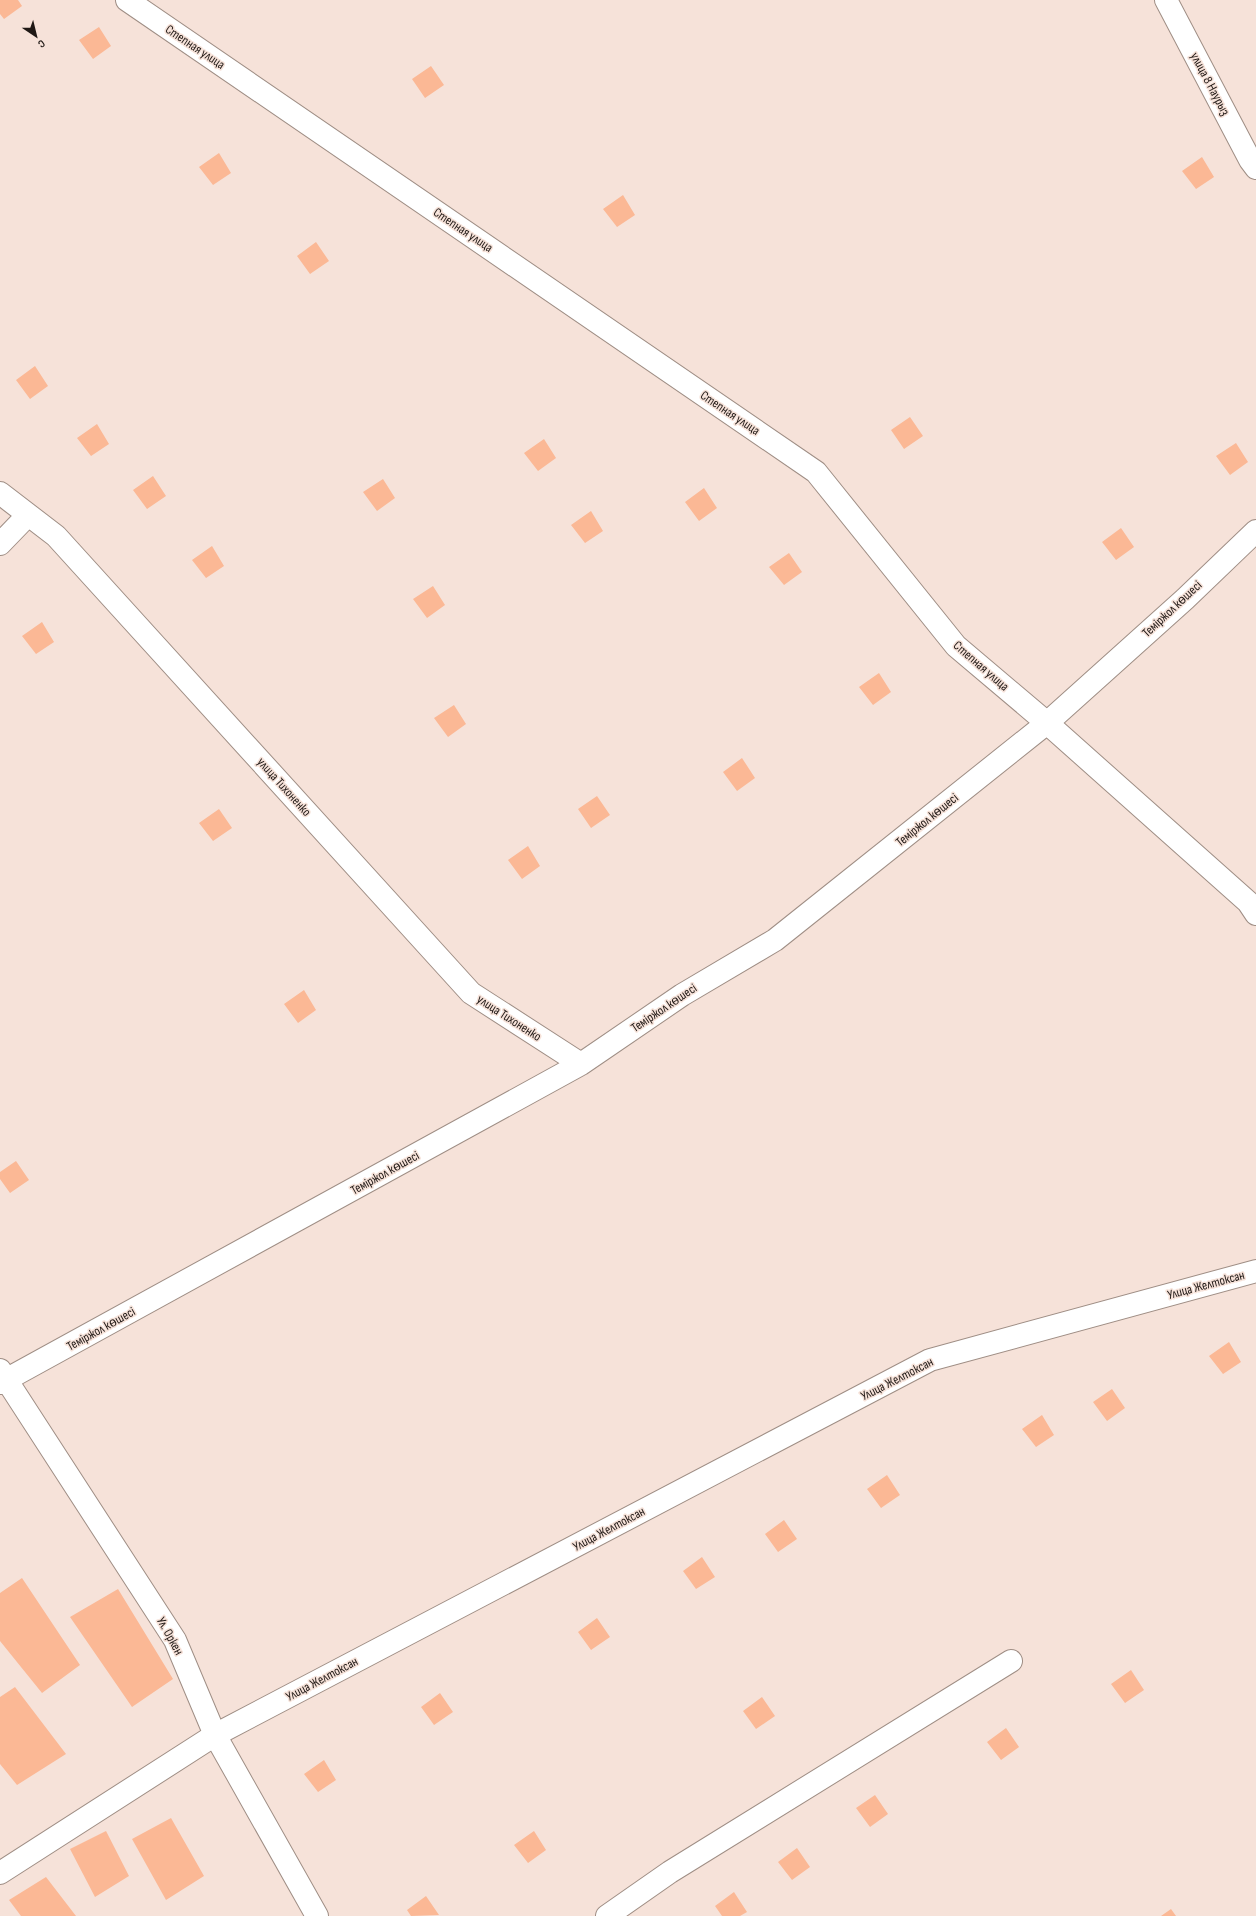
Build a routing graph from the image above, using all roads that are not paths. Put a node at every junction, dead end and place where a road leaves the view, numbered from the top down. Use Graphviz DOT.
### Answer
graph roads {
  1 [pos="127,0"];
  2 [pos="1166,0"];
  3 [pos="1256,168"];
  4 [pos="0,492"];
  5 [pos="28,515"];
  6 [pos="1256,531"];
  7 [pos="0,544"];
  8 [pos="1047,723"];
  9 [pos="1256,914"];
  10 [pos="582,1064"];
  11 [pos="1256,1271"];
  12 [pos="2,1378"];
  13 [pos="1011,1661"];
  14 [pos="215,1735"];
  15 [pos="0,1873"];
  16 [pos="317,1916"];
  17 [pos="607,1916"];
  1 -- 8 [label="street, Степная улица"];
  2 -- 3 [label="street, улица 8 Наурыз"];
  4 -- 5 [label="street, улица Тихоненко"];
  5 -- 7 [label="street"];
  5 -- 10 [label="street, улица Тихоненко"];
  6 -- 8 [label="street, Теміржол көшесі"];
  8 -- 9 [label="street, Степная улица"];
  8 -- 10 [label="street, Теміржол көшесі"];
  10 -- 12 [label="street, Теміржол көшесі"];
  11 -- 14 [label="street, Улица Желтоксан"];
  12 -- 14 [label="street, Ул. Оркен"];
  13 -- 17 [label="street"];
  14 -- 15 [label="street, Улица Желтоксан"];
  14 -- 16 [label="street, Ул. Оркен"];
}
